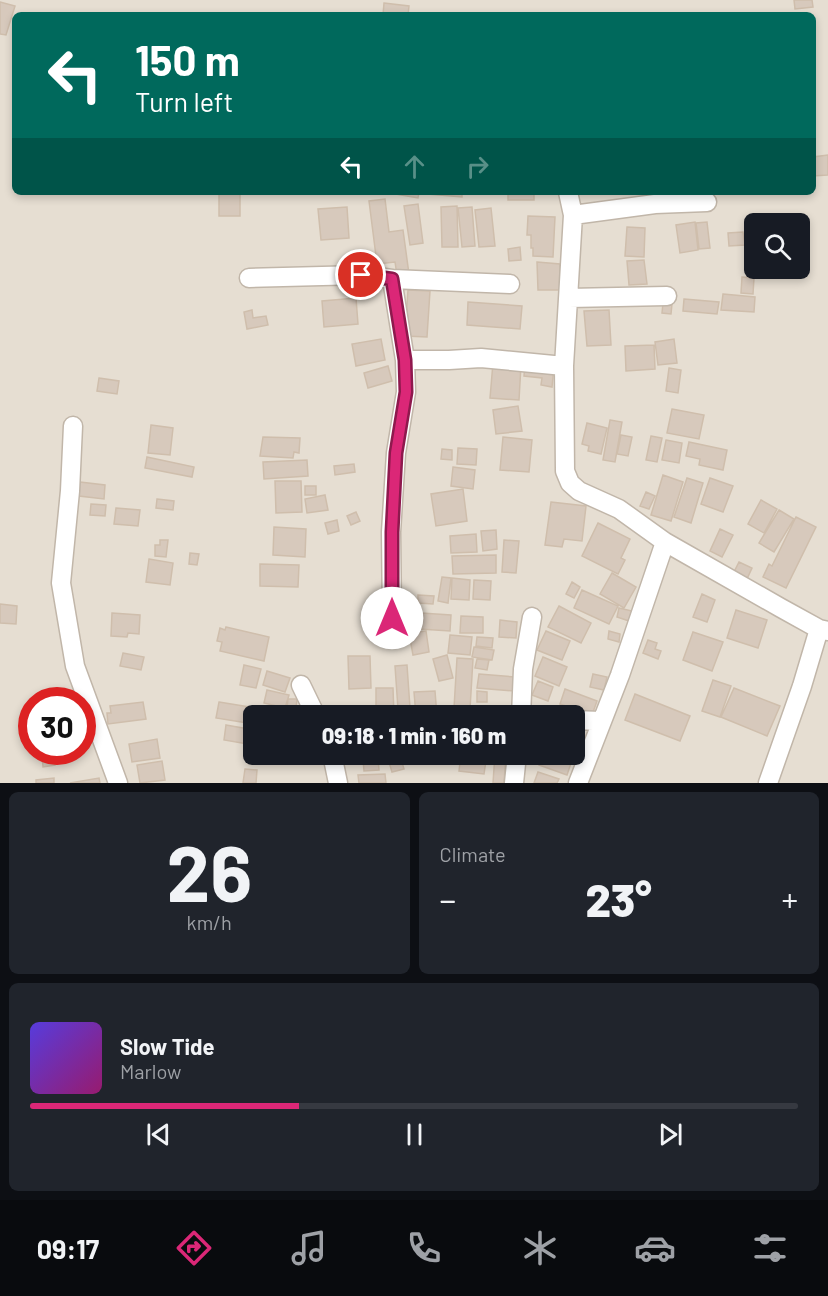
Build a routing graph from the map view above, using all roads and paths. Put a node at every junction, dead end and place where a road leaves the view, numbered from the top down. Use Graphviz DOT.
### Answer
graph roads {
  1 [pos="569,195"];
  2 [pos="706,202"];
  3 [pos="573,215"];
  4 [pos="249,278"];
  5 [pos="392,279"];
  6 [pos="510,284"];
  7 [pos="667,296"];
  8 [pos="569,298"];
  9 [pos="405,360"];
  10 [pos="564,366"];
  11 [pos="73,426"];
  12 [pos="665,542"];
  13 [pos="532,617"];
  14 [pos="392,618"];
  15 [pos="824,630"];
  16 [pos="301,685"];
  17 [pos="311,705"];
  18 [pos="521,705"];
  19 [pos="585,720"];
  20 [pos="600,721"];
  21 [pos="334,765"];
  22 [pos="516,765"];
  23 [pos="118,783"];
  24 [pos="338,783"];
  25 [pos="514,783"];
  26 [pos="578,783"];
  27 [pos="768,783"];
  1 -- 3 [label="street"];
  2 -- 3 [label="street"];
  3 -- 8 [label="street"];
  4 -- 5 [label="street"];
  5 -- 6 [label="street"];
  5 -- 9 [label="street"];
  7 -- 8 [label="street"];
  8 -- 10 [label="street"];
  9 -- 10 [label="street"];
  9 -- 14 [label="street"];
  10 -- 12 [label="street"];
  11 -- 23 [label="street"];
  12 -- 15 [label="street"];
  12 -- 20 [label="street"];
  13 -- 18 [label="street"];
  15 -- 27 [label="street"];
  16 -- 17 [label="street"];
  19 -- 20 [label="street"];
  20 -- 26 [label="street"];
  21 -- 24 [label="street"];
  22 -- 25 [label="street"];
}
